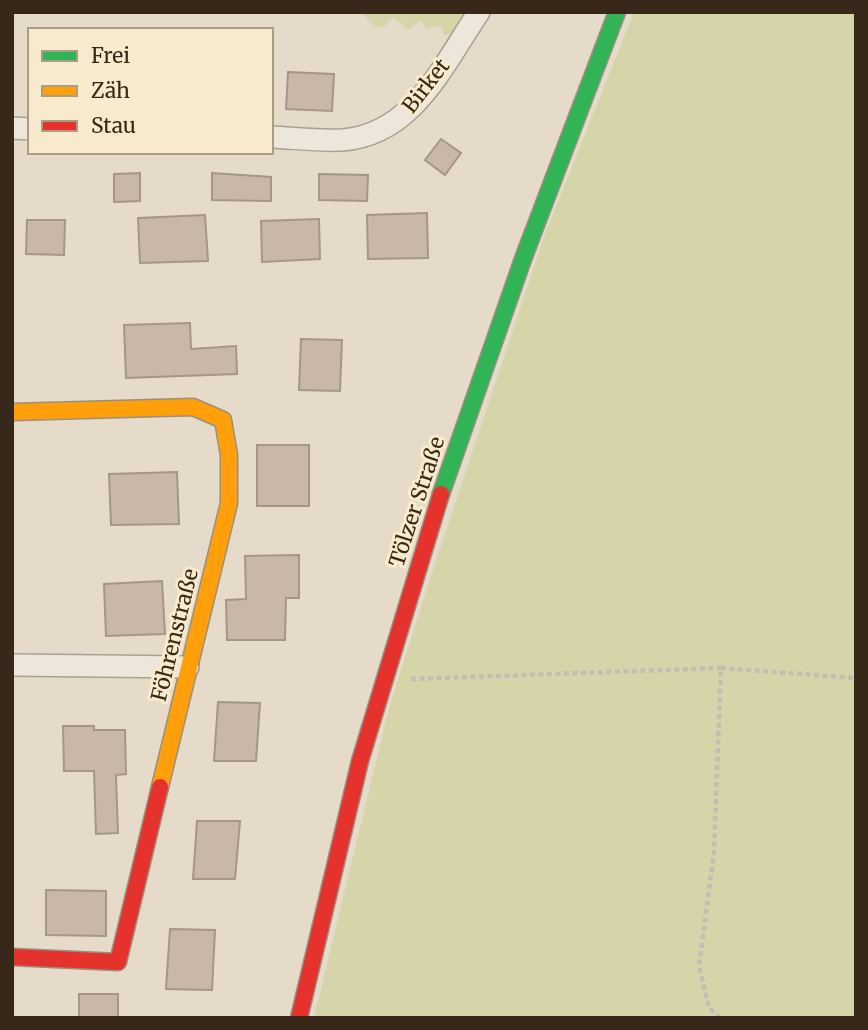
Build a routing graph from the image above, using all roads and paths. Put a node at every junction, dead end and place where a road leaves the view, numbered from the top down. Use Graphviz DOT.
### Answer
graph roads {
  1 [pos="479,12"];
  2 [pos="617,12"];
  3 [pos="273,137"];
  4 [pos="12,412"];
  5 [pos="12,665"];
  6 [pos="188,667"];
  7 [pos="721,668"];
  8 [pos="856,678"];
  9 [pos="383,680"];
  10 [pos="12,957"];
  11 [pos="299,1018"];
  12 [pos="720,1018"];
  1 -- 3 [label="street, Birket"];
  2 -- 9 [label="main road, Tölzer Straße"];
  4 -- 6 [label="main road, Föhrenstraße"];
  5 -- 6 [label="street"];
  6 -- 10 [label="main road, Föhrenstraße"];
  7 -- 8 [label="path"];
  7 -- 9 [label="path"];
  7 -- 12 [label="path"];
  9 -- 11 [label="main road, Tölzer Straße"];
}
